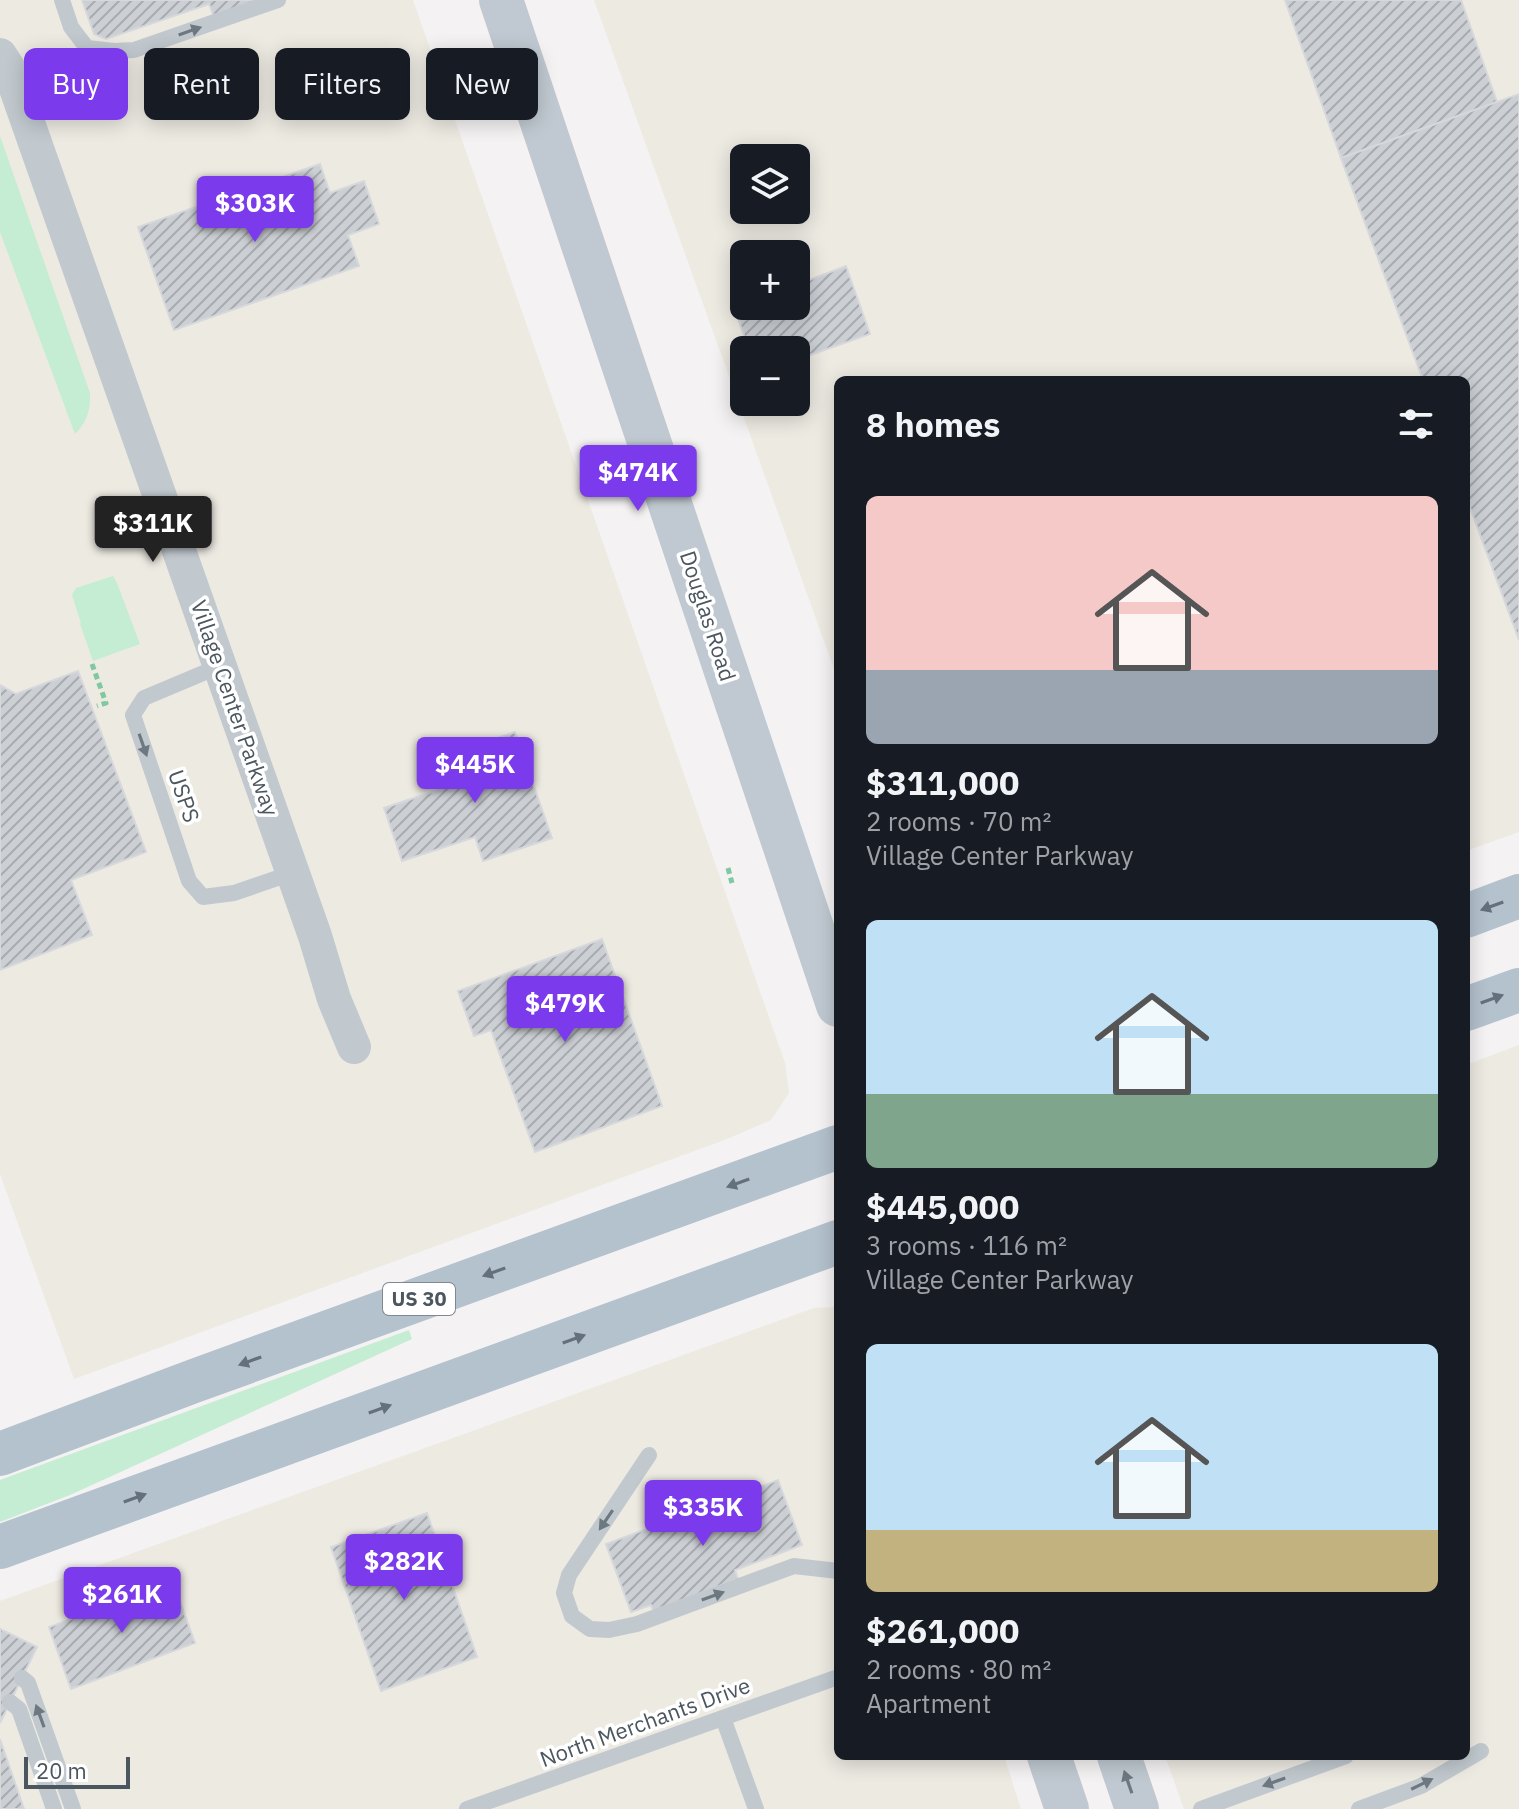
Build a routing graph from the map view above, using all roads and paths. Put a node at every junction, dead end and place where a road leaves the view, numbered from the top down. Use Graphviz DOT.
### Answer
graph roads {
  1 [pos="62,0"];
  2 [pos="278,0"];
  3 [pos="501,0"];
  4 [pos="0,55"];
  5 [pos="92,664"];
  6 [pos="220,666"];
  7 [pos="97,706"];
  8 [pos="728,868"];
  9 [pos="292,873"];
  10 [pos="732,883"];
  11 [pos="1519,896"];
  12 [pos="1470,914"];
  13 [pos="1519,990"];
  14 [pos="834,993"];
  15 [pos="1470,1008"];
  16 [pos="354,1047"];
  17 [pos="834,1148"];
  18 [pos="834,1243"];
  19 [pos="0,1454"];
  20 [pos="649,1455"];
  21 [pos="0,1547"];
  22 [pos="834,1571"];
  23 [pos="22,1678"];
  24 [pos="834,1678"];
  25 [pos="10,1702"];
  26 [pos="723,1718"];
  27 [pos="1470,1749"];
  28 [pos="1470,1757"];
  29 [pos="1050,1760"];
  30 [pos="1120,1760"];
  31 [pos="1335,1760"];
  32 [pos="1466,1760"];
  33 [pos="54,1809"];
  34 [pos="73,1809"];
  35 [pos="467,1809"];
  36 [pos="756,1809"];
  37 [pos="1067,1809"];
  38 [pos="1137,1809"];
  39 [pos="1201,1809"];
  40 [pos="1359,1809"];
  1 -- 2 [label="lane, one-way"];
  3 -- 14 [label="street, Douglas Road"];
  4 -- 6 [label="street, Village Center Parkway"];
  5 -- 7 [label="path"];
  6 -- 9 [label="street, Village Center Parkway"];
  6 -- 9 [label="lane, USPS, one-way"];
  8 -- 10 [label="path"];
  9 -- 16 [label="street, Village Center Parkway"];
  11 -- 12 [label="main road, one-way"];
  15 -- 13 [label="main road, one-way"];
  17 -- 19 [label="main road, US 30, one-way"];
  21 -- 18 [label="main road, one-way"];
  20 -- 22 [label="lane, one-way"];
  34 -- 23 [label="lane, one-way"];
  24 -- 26 [label="lane, North Merchants Drive"];
  25 -- 33 [label="lane"];
  26 -- 35 [label="lane, North Merchants Drive"];
  26 -- 36 [label="lane"];
  28 -- 27 [label="lane, one-way"];
  29 -- 37 [label="street"];
  38 -- 30 [label="street, one-way"];
  31 -- 39 [label="lane, one-way"];
  40 -- 32 [label="lane, one-way"];
}
